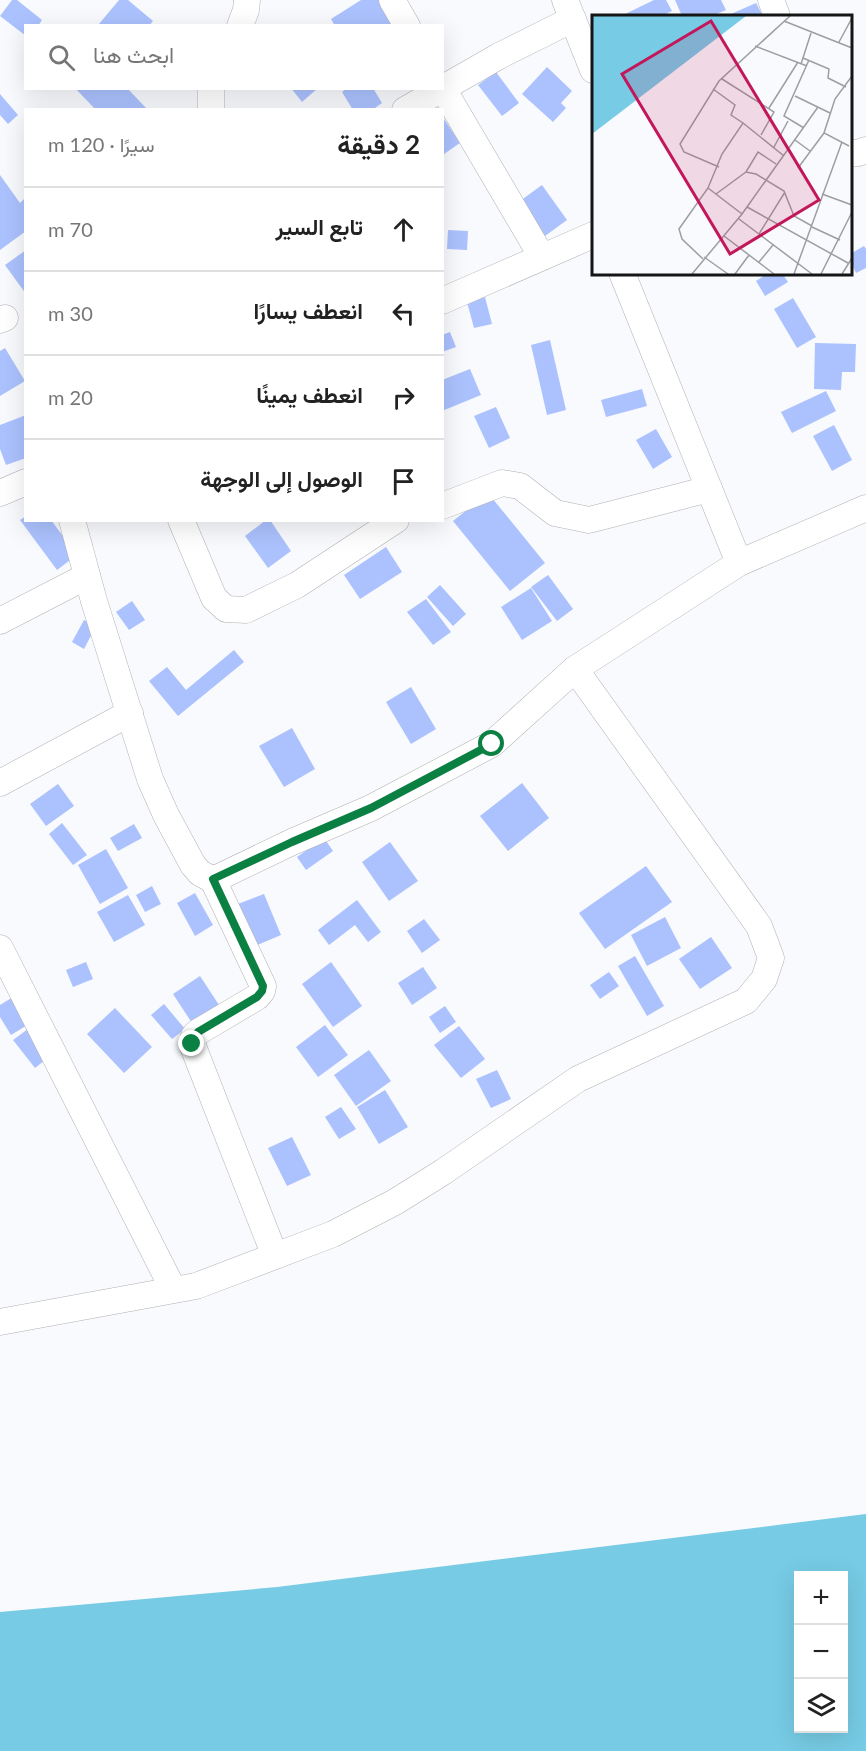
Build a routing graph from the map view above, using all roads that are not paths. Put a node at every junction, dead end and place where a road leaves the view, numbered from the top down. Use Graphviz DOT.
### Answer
graph roads {
  1 [pos="247,0"];
  2 [pos="392,0"];
  3 [pos="771,0"];
  4 [pos="569,10"];
  5 [pos="777,15"];
  6 [pos="241,24"];
  7 [pos="406,24"];
  8 [pos="592,67"];
  9 [pos="444,87"];
  10 [pos="212,90"];
  11 [pos="440,90"];
  12 [pos="444,90"];
  13 [pos="211,108"];
  14 [pos="408,108"];
  15 [pos="866,150"];
  16 [pos="851,153"];
  17 [pos="592,235"];
  18 [pos="542,257"];
  19 [pos="622,274"];
  20 [pos="444,300"];
  21 [pos="24,483"];
  22 [pos="709,489"];
  23 [pos="0,493"];
  24 [pos="444,505"];
  25 [pos="866,508"];
  26 [pos="73,522"];
  27 [pos="182,522"];
  28 [pos="393,522"];
  29 [pos="740,563"];
  30 [pos="87,576"];
  31 [pos="0,621"];
  32 [pos="575,669"];
  33 [pos="130,713"];
  34 [pos="0,783"];
  35 [pos="213,879"];
  36 [pos="0,948"];
  37 [pos="274,1256"];
  38 [pos="173,1289"];
  39 [pos="0,1322"];
  1 -- 6 [label="street"];
  2 -- 7 [label="street"];
  3 -- 5 [label="street"];
  4 -- 8 [label="street"];
  4 -- 9 [label="street"];
  10 -- 13 [label="street"];
  11 -- 14 [label="street"];
  12 -- 18 [label="street"];
  15 -- 16 [label="street"];
  17 -- 18 [label="street"];
  18 -- 20 [label="street"];
  19 -- 22 [label="street"];
  21 -- 23 [label="street"];
  22 -- 24 [label="street"];
  22 -- 29 [label="street"];
  25 -- 29 [label="street"];
  26 -- 30 [label="street"];
  27 -- 28 [label="street"];
  29 -- 32 [label="street"];
  30 -- 31 [label="street"];
  30 -- 33 [label="street"];
  32 -- 35 [label="street"];
  32 -- 37 [label="street"];
  33 -- 34 [label="street"];
  33 -- 35 [label="street"];
  35 -- 37 [label="street"];
  36 -- 38 [label="street"];
  37 -- 38 [label="street"];
  38 -- 39 [label="street"];
}
